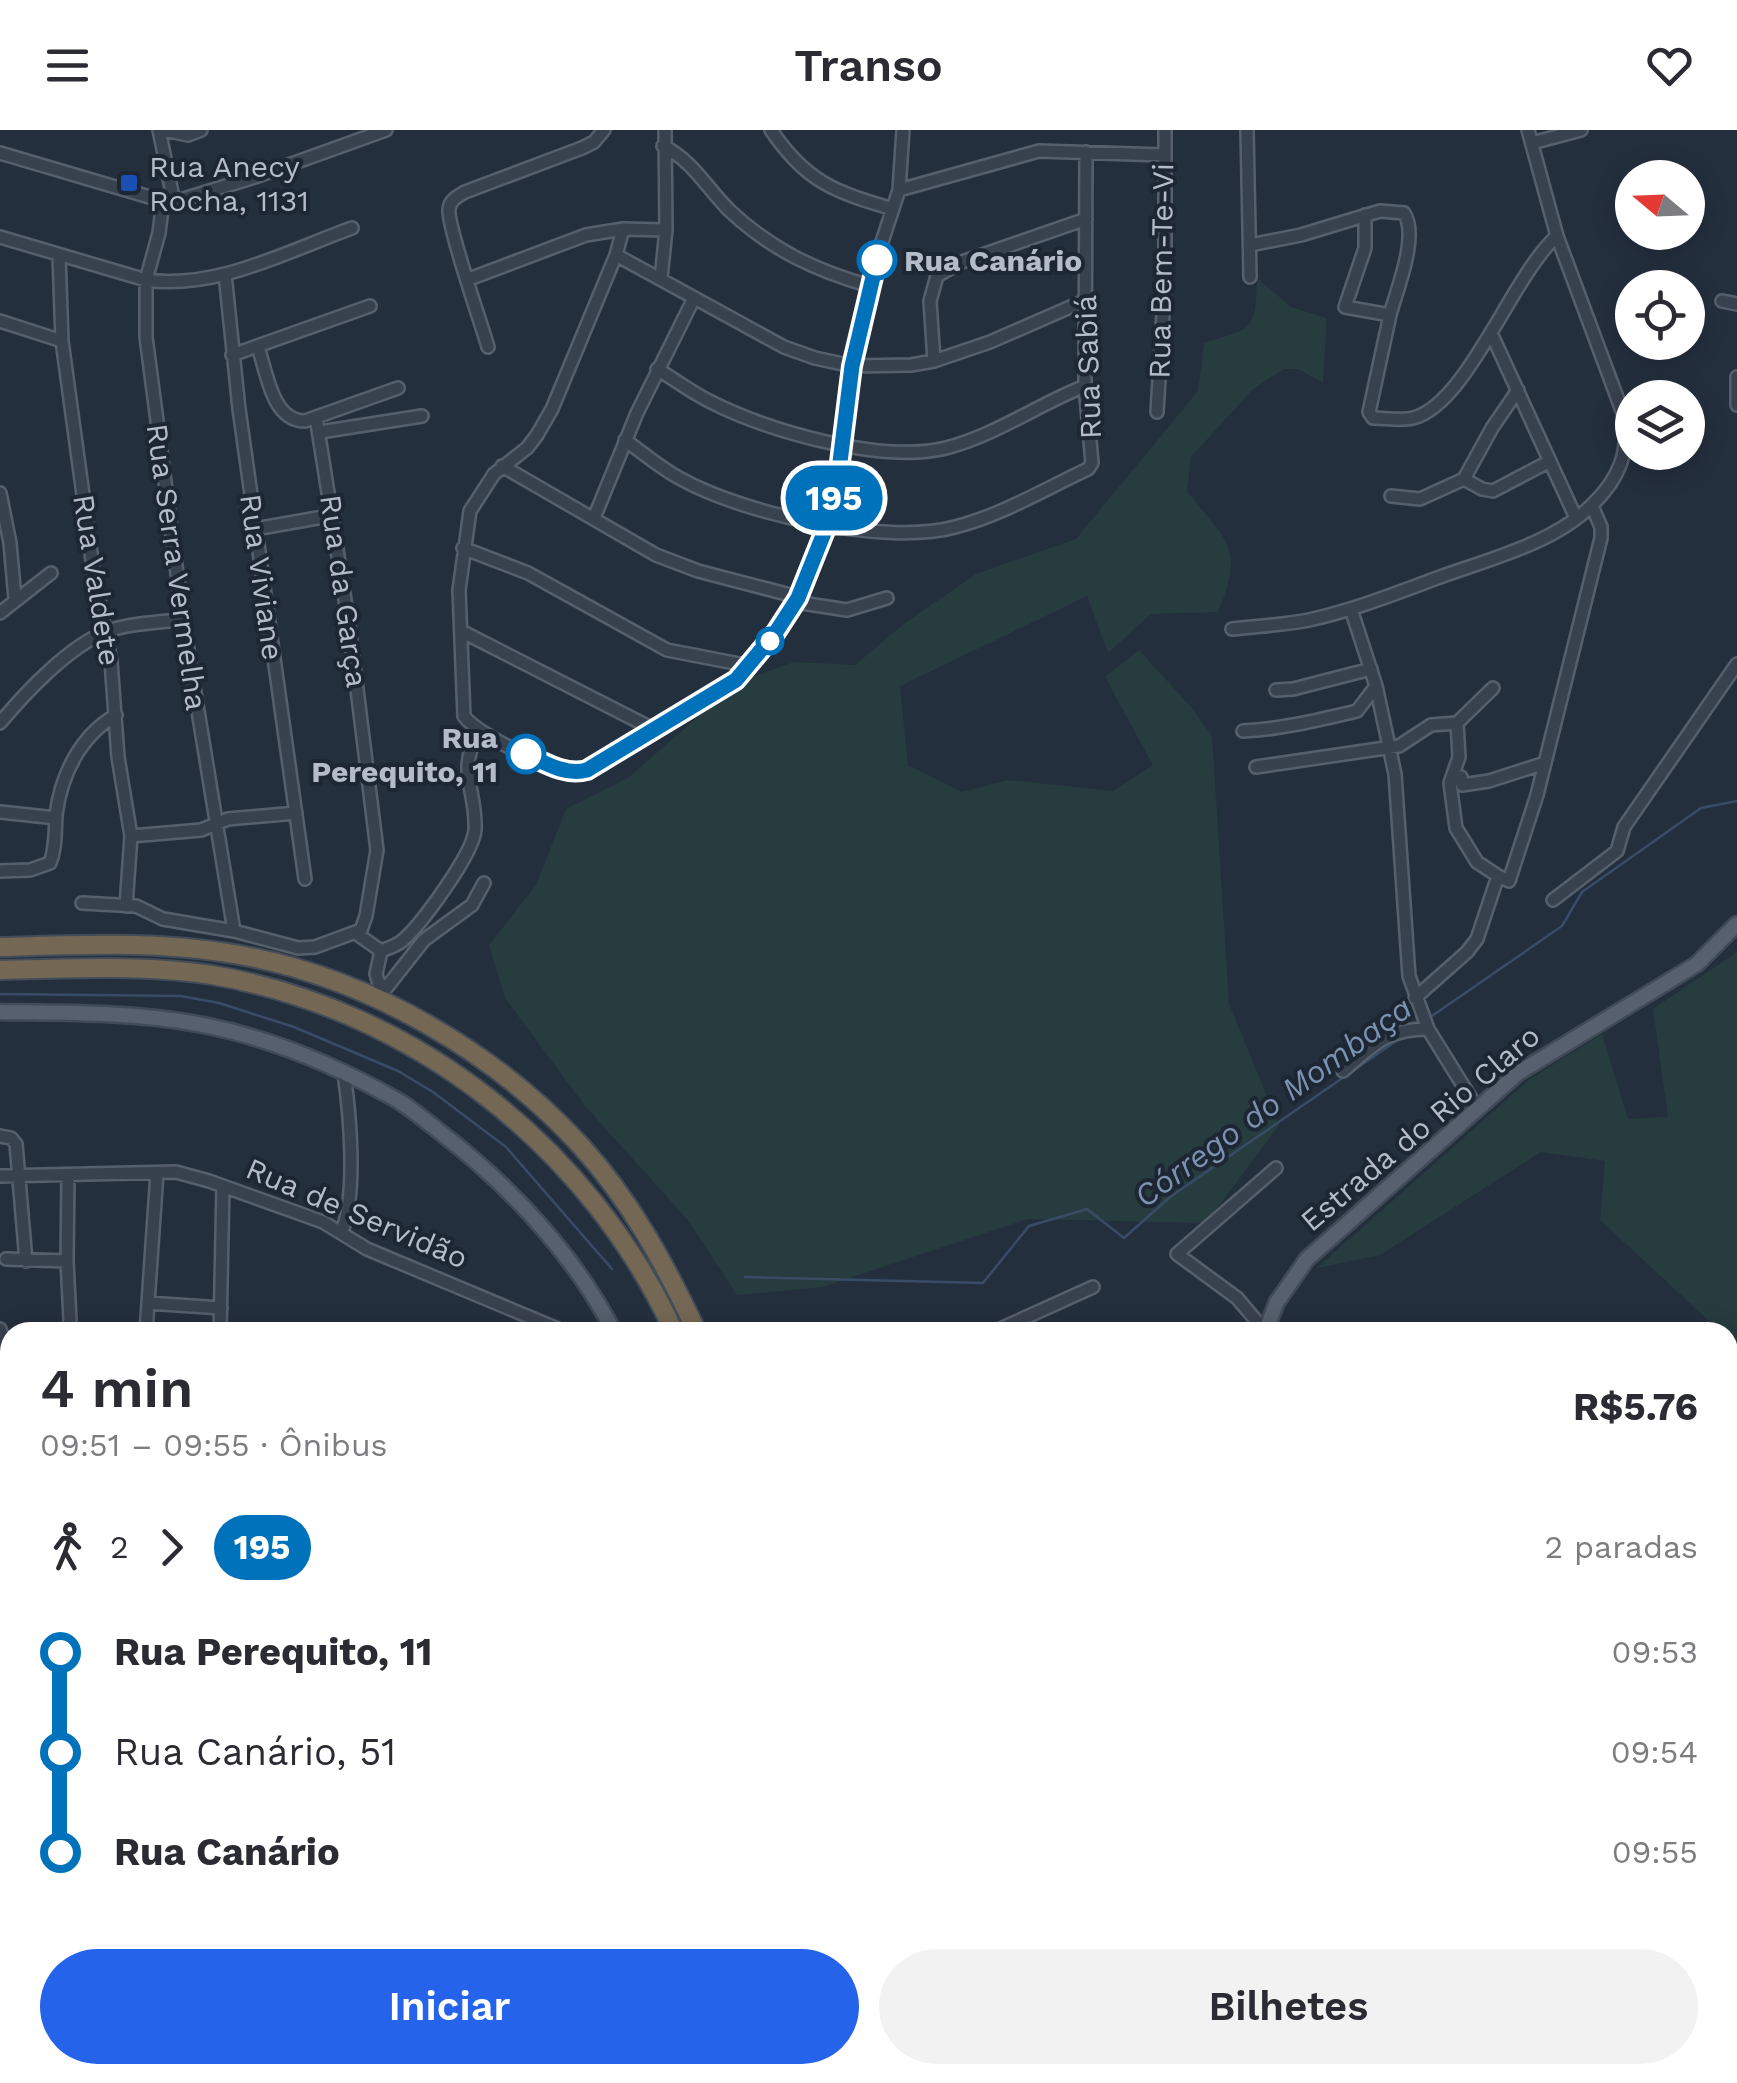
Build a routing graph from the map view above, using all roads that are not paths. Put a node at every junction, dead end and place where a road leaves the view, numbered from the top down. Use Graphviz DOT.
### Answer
graph roads {
  1 [pos="162,130"];
  2 [pos="201,130"];
  3 [pos="386,130"];
  4 [pos="604,130"];
  5 [pos="665,130"];
  6 [pos="771,130"];
  7 [pos="902,130"];
  8 [pos="1165,130"];
  9 [pos="1248,130"];
  10 [pos="1581,130"];
  11 [pos="1551,134"];
  12 [pos="1530,136"];
  13 [pos="663,146"];
  14 [pos="1086,152"];
  15 [pos="0,153"];
  16 [pos="1164,155"];
  17 [pos="900,190"];
  18 [pos="168,202"];
  19 [pos="893,209"];
  20 [pos="1365,215"];
  21 [pos="1086,219"];
  22 [pos="352,228"];
  23 [pos="623,229"];
  24 [pos="666,230"];
  25 [pos="1557,236"];
  26 [pos="0,237"];
  27 [pos="1250,246"];
  28 [pos="59,255"];
  29 [pos="616,255"];
  30 [pos="225,274"];
  31 [pos="1250,277"];
  32 [pos="660,278"];
  33 [pos="469,279"];
  34 [pos="146,280"];
  35 [pos="870,286"];
  36 [pos="694,298"];
  37 [pos="1084,301"];
  38 [pos="1722,301"];
  39 [pos="1737,304"];
  40 [pos="370,306"];
  41 [pos="1390,315"];
  42 [pos="1,323"];
  43 [pos="1491,333"];
  44 [pos="62,341"];
  45 [pos="258,347"];
  46 [pos="488,347"];
  47 [pos="232,355"];
  48 [pos="934,360"];
  49 [pos="852,366"];
  50 [pos="657,368"];
  51 [pos="1737,377"];
  52 [pos="1086,386"];
  53 [pos="398,388"];
  54 [pos="1518,390"];
  55 [pos="1737,405"];
  56 [pos="1157,412"];
  57 [pos="422,416"];
  58 [pos="316,417"];
  59 [pos="320,432"];
  60 [pos="625,440"];
  61 [pos="843,444"];
  62 [pos="1550,461"];
  63 [pos="502,466"];
  64 [pos="1464,479"];
  65 [pos="0,492"];
  66 [pos="1391,496"];
  67 [pos="1592,506"];
  68 [pos="334,515"];
  69 [pos="594,518"];
  70 [pos="1576,518"];
  71 [pos="828,523"];
  72 [pos="255,529"];
  73 [pos="463,548"];
  74 [pos="51,573"];
  75 [pos="887,598"];
  76 [pos="15,600"];
  77 [pos="796,600"];
  78 [pos="1351,609"];
  79 [pos="0,613"];
  80 [pos="182,619"];
  81 [pos="1232,629"];
  82 [pos="460,631"];
  83 [pos="106,632"];
  84 [pos="1737,664"];
  85 [pos="750,666"];
  86 [pos="1371,669"];
  87 [pos="1376,686"];
  88 [pos="1493,688"];
  89 [pos="1276,690"];
  90 [pos="116,714"];
  91 [pos="0,723"];
  92 [pos="1457,723"];
  93 [pos="655,730"];
  94 [pos="1243,730"];
  95 [pos="480,731"];
  96 [pos="1389,746"];
  97 [pos="1545,764"];
  98 [pos="1256,767"];
  99 [pos="1454,777"];
  100 [pos="0,812"];
  101 [pos="296,813"];
  102 [pos="56,818"];
  103 [pos="214,824"];
  104 [pos="130,836"];
  105 [pos="0,871"];
  106 [pos="1498,876"];
  107 [pos="306,879"];
  108 [pos="484,883"];
  109 [pos="1553,900"];
  110 [pos="82,903"];
  111 [pos="126,906"];
  112 [pos="1737,924"];
  113 [pos="234,931"];
  114 [pos="357,934"];
  115 [pos="0,947"];
  116 [pos="307,949"];
  117 [pos="381,951"];
  118 [pos="0,970"];
  119 [pos="300,970"];
  120 [pos="1415,998"];
  121 [pos="0,1012"];
  122 [pos="1428,1029"];
  123 [pos="1343,1071"];
  124 [pos="344,1074"];
  125 [pos="1477,1108"];
  126 [pos="0,1136"];
  127 [pos="1276,1168"];
  128 [pos="157,1173"];
  129 [pos="0,1176"];
  130 [pos="18,1176"];
  131 [pos="68,1176"];
  132 [pos="224,1186"];
  133 [pos="342,1231"];
  134 [pos="6,1259"];
  135 [pos="26,1260"];
  136 [pos="67,1262"];
  137 [pos="1094,1287"];
  138 [pos="148,1303"];
  139 [pos="220,1308"];
  140 [pos="70,1322"];
  141 [pos="147,1322"];
  142 [pos="220,1322"];
  143 [pos="541,1322"];
  144 [pos="603,1322"];
  145 [pos="669,1322"];
  146 [pos="693,1322"];
  147 [pos="1019,1322"];
  148 [pos="1256,1322"];
  149 [pos="1270,1322"];
  1 -- 2 [label="street"];
  1 -- 18 [label="street"];
  3 -- 18 [label="street"];
  4 -- 33 [label="street"];
  5 -- 13 [label="street"];
  6 -- 19 [label="street"];
  7 -- 17 [label="street"];
  8 -- 16 [label="street, Rua Bem-Te-Vi"];
  9 -- 27 [label="street"];
  10 -- 11 [label="street"];
  11 -- 12 [label="street"];
  12 -- 25 [label="street"];
  13 -- 24 [label="street"];
  13 -- 35 [label="street"];
  14 -- 16 [label="street"];
  14 -- 17 [label="street"];
  14 -- 21 [label="street, Rua Sabiá"];
  15 -- 18 [label="street"];
  16 -- 56 [label="street, Rua Bem-Te-Vi"];
  17 -- 19 [label="street"];
  18 -- 34 [label="street, Rua Serra Vermelha"];
  19 -- 35 [label="street"];
  20 -- 27 [label="street"];
  20 -- 41 [label="street"];
  20 -- 41 [label="street"];
  21 -- 37 [label="street, Rua Sabiá"];
  21 -- 48 [label="street"];
  22 -- 30 [label="street"];
  23 -- 24 [label="street"];
  23 -- 29 [label="street"];
  23 -- 33 [label="street"];
  24 -- 32 [label="street"];
  25 -- 43 [label="street"];
  25 -- 67 [label="street"];
  26 -- 28 [label="street"];
  27 -- 31 [label="street"];
  28 -- 34 [label="street"];
  28 -- 44 [label="street, Rua Valdete"];
  29 -- 32 [label="street"];
  29 -- 63 [label="street"];
  30 -- 34 [label="street"];
  30 -- 47 [label="street, Rua Viviane"];
  32 -- 36 [label="street"];
  33 -- 46 [label="street"];
  34 -- 80 [label="street, Rua Serra Vermelha"];
  35 -- 49 [label="street"];
  36 -- 49 [label="street"];
  36 -- 50 [label="street"];
  37 -- 48 [label="street"];
  37 -- 52 [label="street, Rua Sabiá"];
  38 -- 39 [label="street"];
  40 -- 45 [label="street"];
  41 -- 43 [label="street"];
  42 -- 44 [label="street"];
  43 -- 54 [label="street"];
  44 -- 83 [label="street, Rua Valdete"];
  45 -- 47 [label="street"];
  45 -- 58 [label="street"];
  47 -- 72 [label="street, Rua Viviane"];
  48 -- 49 [label="street"];
  49 -- 61 [label="street"];
  50 -- 60 [label="street"];
  50 -- 61 [label="street"];
  51 -- 55 [label="street"];
  52 -- 61 [label="street"];
  52 -- 71 [label="street, Rua Sabiá"];
  53 -- 58 [label="street"];
  54 -- 62 [label="street"];
  54 -- 64 [label="street"];
  57 -- 59 [label="street"];
  58 -- 59 [label="street, Rua da Garça"];
  59 -- 68 [label="street, Rua da Garça"];
  60 -- 69 [label="street"];
  60 -- 71 [label="street"];
  61 -- 71 [label="street"];
  62 -- 64 [label="street"];
  62 -- 70 [label="street"];
  63 -- 69 [label="street"];
  63 -- 73 [label="street"];
  64 -- 66 [label="street"];
  65 -- 76 [label="street"];
  67 -- 70 [label="street"];
  67 -- 97 [label="street"];
  68 -- 72 [label="street"];
  68 -- 114 [label="street, Rua da Garça"];
  69 -- 77 [label="street"];
  70 -- 78 [label="street"];
  71 -- 77 [label="street"];
  72 -- 101 [label="street, Rua Viviane"];
  73 -- 82 [label="street"];
  73 -- 85 [label="street"];
  74 -- 76 [label="street"];
  75 -- 77 [label="street"];
  76 -- 79 [label="street"];
  77 -- 85 [label="street"];
  78 -- 81 [label="street"];
  78 -- 86 [label="street"];
  80 -- 83 [label="street"];
  80 -- 103 [label="street, Rua Serra Vermelha"];
  82 -- 93 [label="street"];
  82 -- 95 [label="street"];
  83 -- 90 [label="street, Rua Valdete"];
  83 -- 91 [label="street"];
  84 -- 109 [label="street"];
  85 -- 93 [label="street"];
  86 -- 87 [label="street"];
  86 -- 89 [label="street"];
  87 -- 94 [label="street"];
  87 -- 96 [label="street"];
  88 -- 92 [label="street"];
  90 -- 102 [label="street"];
  90 -- 104 [label="street, Rua Valdete"];
  92 -- 96 [label="street"];
  92 -- 99 [label="street"];
  93 -- 95 [label="street"];
  95 -- 117 [label="street"];
  96 -- 98 [label="street"];
  96 -- 120 [label="street"];
  97 -- 99 [label="street"];
  97 -- 106 [label="street"];
  99 -- 106 [label="street"];
  100 -- 102 [label="street"];
  101 -- 103 [label="street"];
  101 -- 107 [label="street, Rua Viviane"];
  102 -- 105 [label="street"];
  103 -- 104 [label="street"];
  103 -- 113 [label="street, Rua Serra Vermelha"];
  104 -- 111 [label="street, Rua Valdete"];
  106 -- 120 [label="street"];
  108 -- 117 [label="street"];
  110 -- 111 [label="street"];
  111 -- 113 [label="street"];
  112 -- 125 [label="main road, Estrada do Rio Claro"];
  113 -- 116 [label="street"];
  114 -- 116 [label="street"];
  114 -- 117 [label="street"];
  115 -- 119 [label="highway"];
  116 -- 119 [label="street"];
  118 -- 145 [label="highway"];
  119 -- 146 [label="highway"];
  120 -- 122 [label="street"];
  121 -- 124 [label="main road"];
  122 -- 123 [label="street"];
  122 -- 125 [label="street"];
  124 -- 133 [label="street"];
  124 -- 144 [label="main road"];
  125 -- 149 [label="main road, Estrada do Rio Claro"];
  126 -- 130 [label="street"];
  127 -- 148 [label="street"];
  128 -- 131 [label="street, Rua de Servidão"];
  128 -- 132 [label="street, Rua de Servidão"];
  128 -- 138 [label="street"];
  129 -- 130 [label="street, Rua de Servidão"];
  130 -- 131 [label="street, Rua de Servidão"];
  130 -- 135 [label="street"];
  131 -- 136 [label="street"];
  132 -- 133 [label="street, Rua de Servidão"];
  132 -- 139 [label="street"];
  133 -- 143 [label="street, Rua de Servidão"];
  134 -- 135 [label="street"];
  135 -- 136 [label="street"];
  136 -- 140 [label="street"];
  137 -- 147 [label="street"];
  138 -- 139 [label="street"];
  138 -- 141 [label="street"];
  139 -- 142 [label="street"];
}
